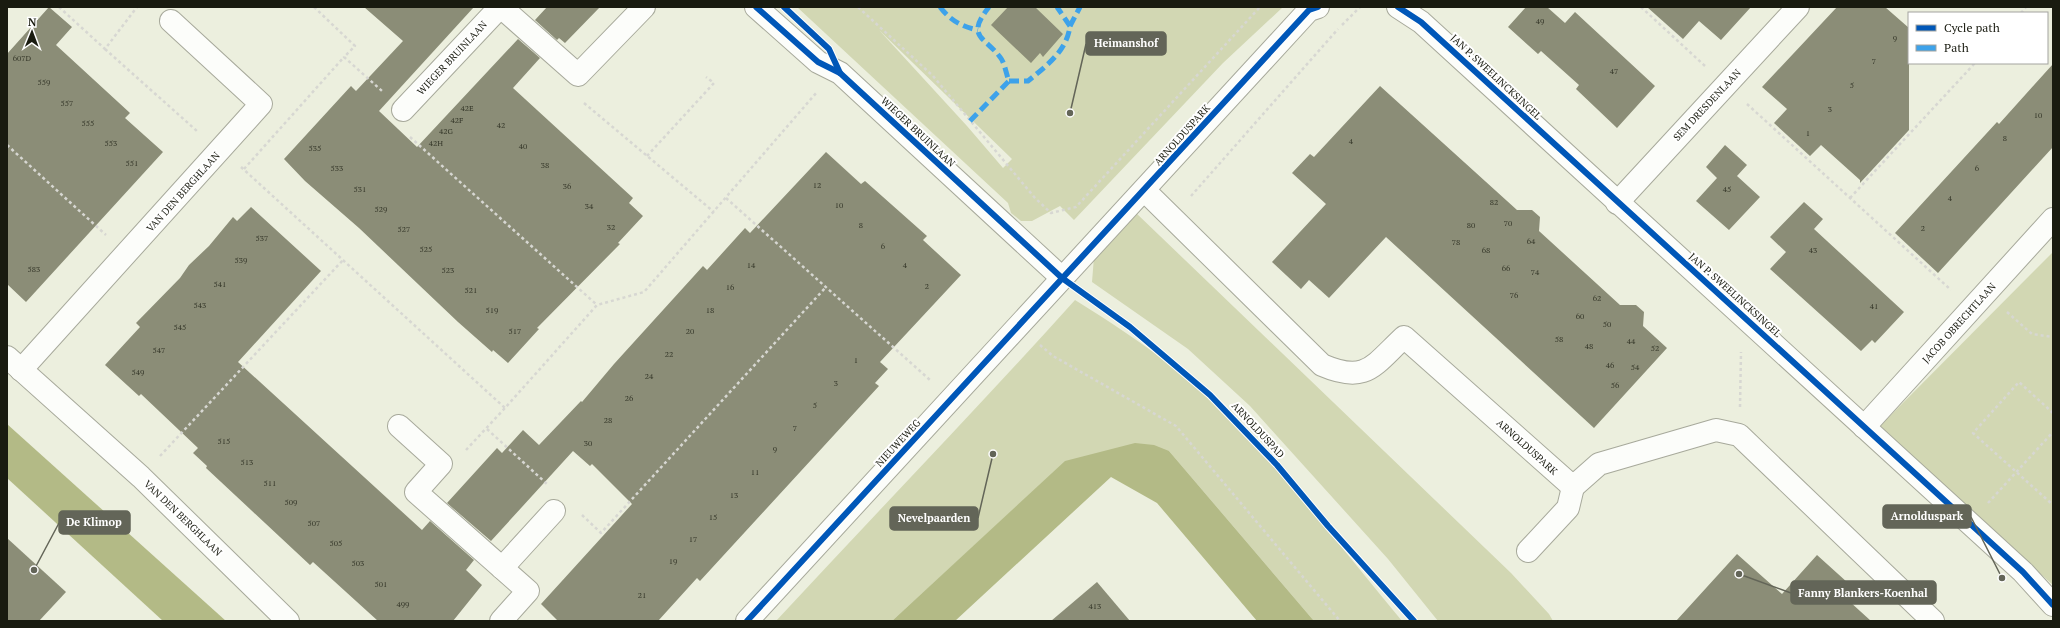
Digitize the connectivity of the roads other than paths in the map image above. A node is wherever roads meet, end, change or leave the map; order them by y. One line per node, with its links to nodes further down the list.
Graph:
1 (501, 7): 2 (street, WIEGER BRUINLAAN); 8 (street, WIEGER BRUINLAAN)
2 (644, 7)
3 (756, 7): 12 (street, WIEGER BRUINLAAN)
4 (1318, 7): 9 (street, ARNOLDUSPARK)
5 (1398, 7): 10 (street, JAN P. SWEELINCKSINGEL)
6 (1798, 7): 10 (street, SEM DRESDENLAAN)
7 (171, 21): 13 (street, VAN DEN BERGHLAAN)
8 (403, 110)
9 (1145, 191): 12 (street, ARNOLDUSPARK); 16 (street, ARNOLDUSPARK)
10 (1617, 202): 15 (street, JAN P. SWEELINCKSINGEL)
11 (2053, 220): 15 (street, JACOB OBRECHTLAAN)
12 (1062, 278): 25 (street, NIEUWEWEG)
13 (14, 363): 23 (street, VAN DEN BERGHLAAN)
14 (398, 426): 19 (street)
15 (1864, 427): 20 (street, JAN P. SWEELINCKSINGEL)
16 (1573, 487): 18 (street); 26 (street)
17 (554, 511): 19 (street)
18 (1528, 551)
19 (502, 568): 24 (street)
20 (2023, 572): 21 (street, JAN P. SWEELINCKSINGEL); 22 (street, JAN P. SWEELINCKSINGEL)
21 (2053, 590)
22 (2053, 605)
23 (288, 621)
24 (501, 621)
25 (747, 621)
26 (1933, 621)

